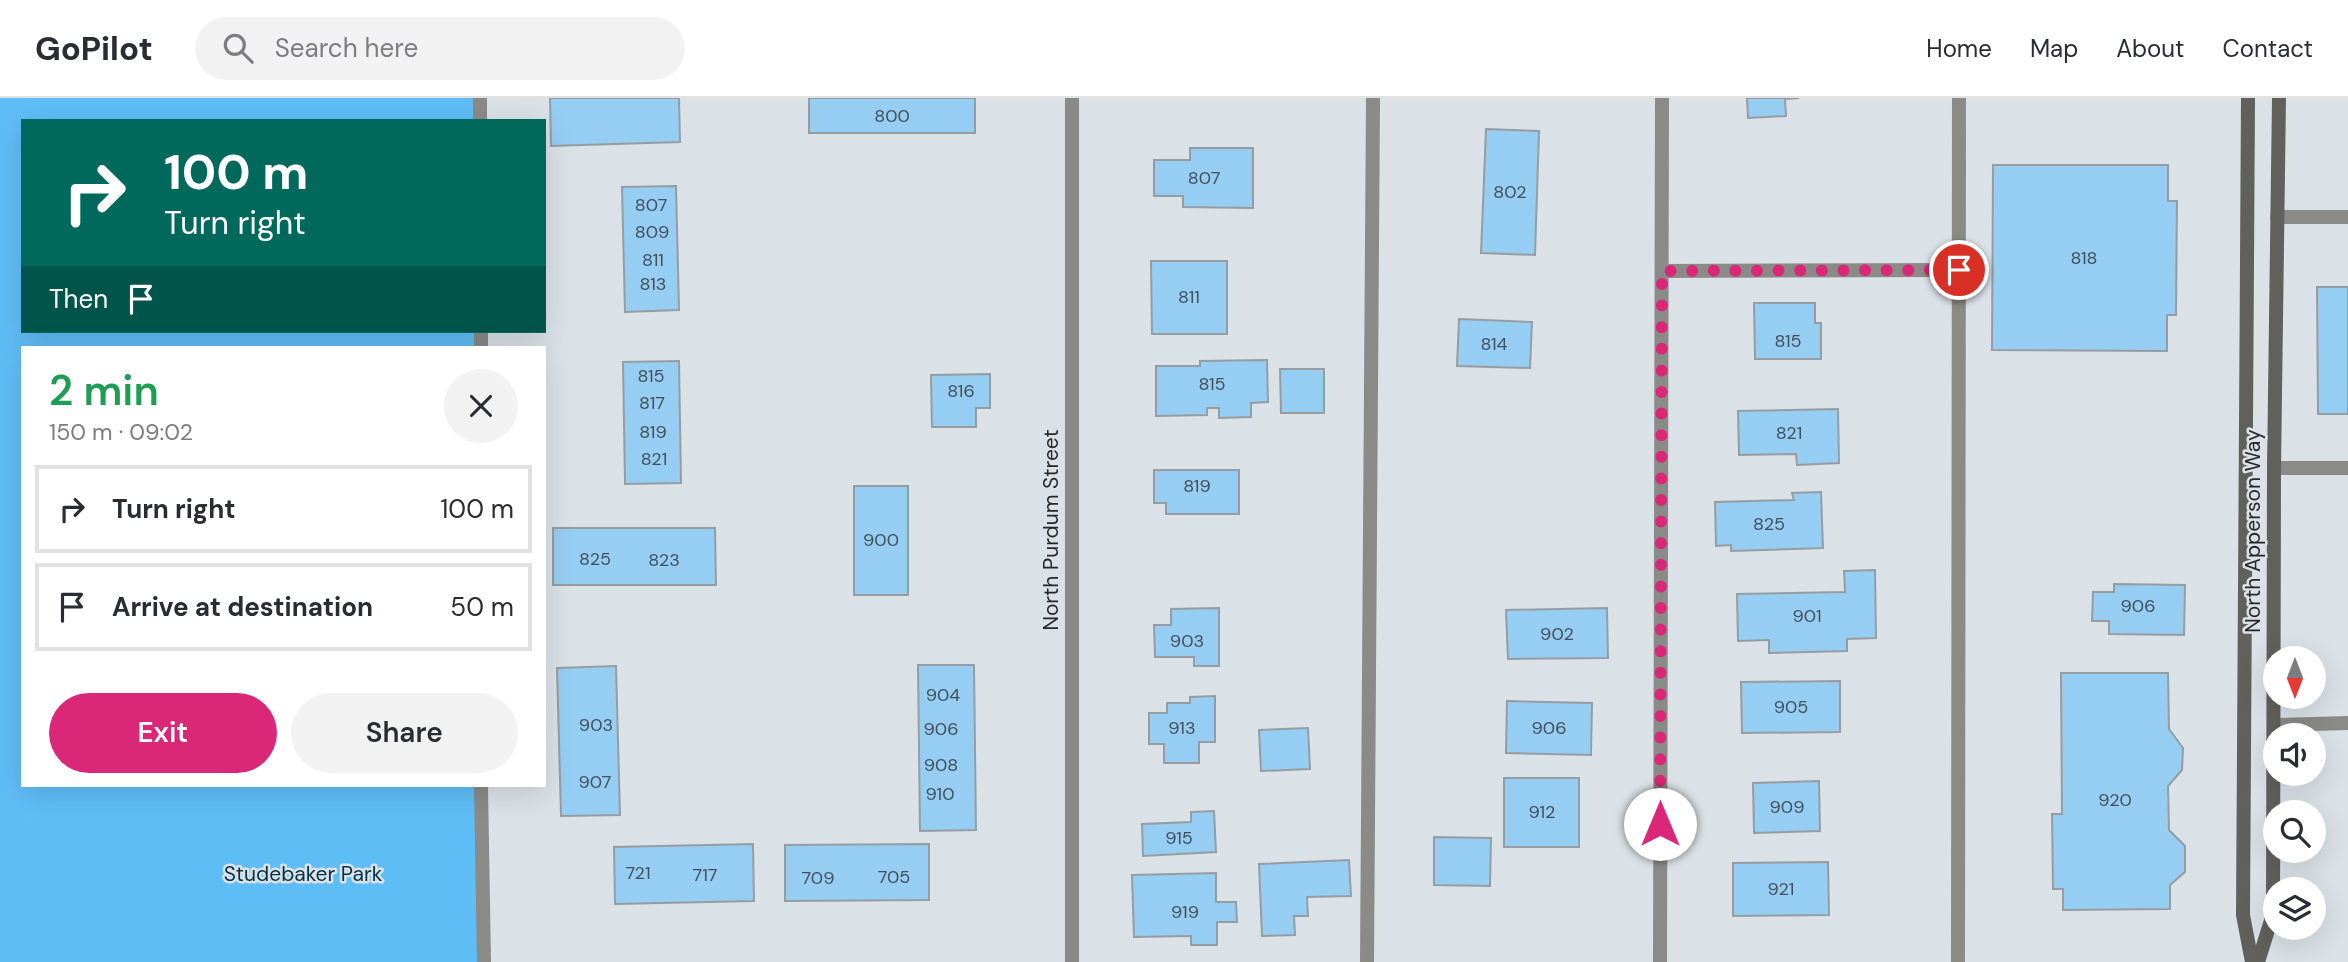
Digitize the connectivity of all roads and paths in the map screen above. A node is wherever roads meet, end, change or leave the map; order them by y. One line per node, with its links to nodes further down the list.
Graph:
1 (480, 98): 8 (street)
2 (1072, 98): 21 (street, North Purdum Street)
3 (1373, 98): 22 (street)
4 (1662, 98): 12 (street)
5 (1959, 98): 11 (street)
6 (2248, 98): 25 (main road, North Apperson Way)
7 (2279, 98): 9 (main road, North Apperson Way)
8 (480, 119)
9 (2277, 217): 10 (street); 13 (main road, North Apperson Way)
10 (2348, 218)
11 (1959, 270): 12 (street); 24 (street)
12 (1662, 271): 23 (street)
13 (2274, 468): 14 (street); 15 (main road, North Apperson Way)
14 (2348, 468)
15 (2275, 723)
16 (2348, 723): 17 (street)
17 (2326, 724)
18 (2274, 786): 26 (main road, North Apperson Way)
19 (481, 787): 20 (street)
20 (484, 962)
21 (1072, 962)
22 (1367, 962)
23 (1660, 962)
24 (1958, 962)
25 (2252, 962)
26 (2258, 962)

